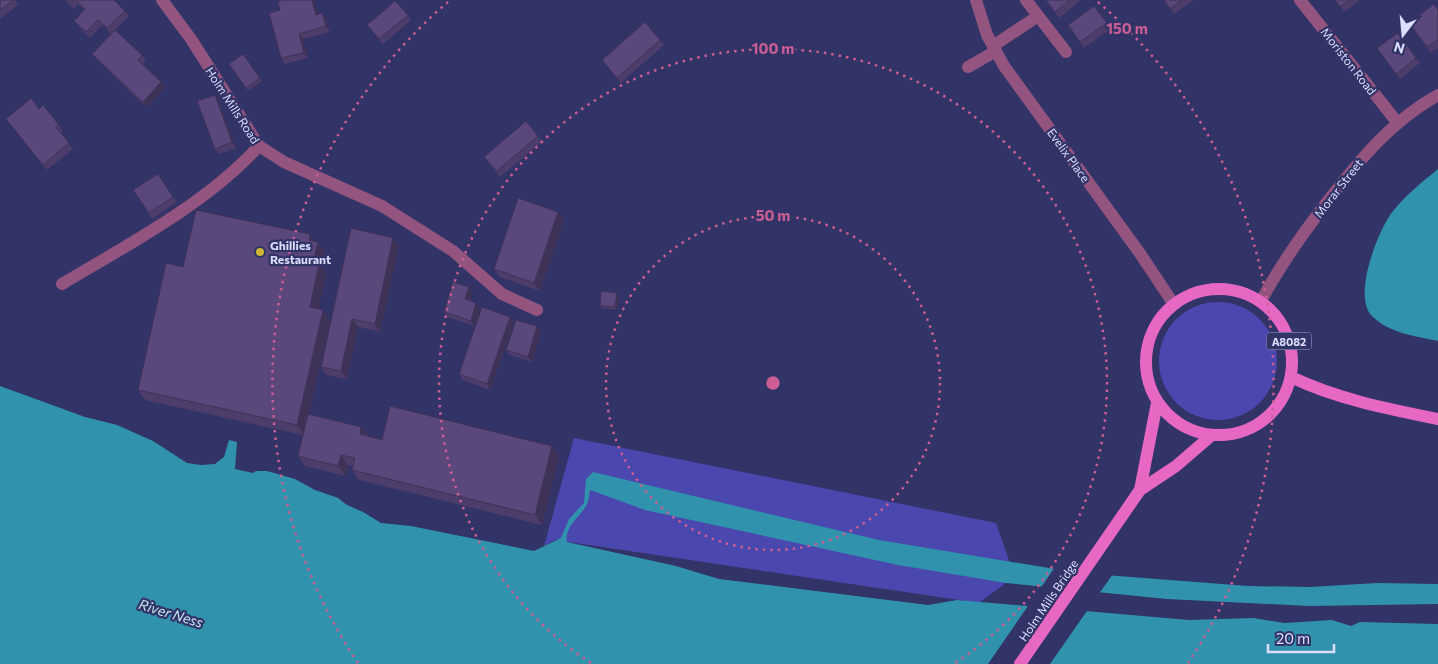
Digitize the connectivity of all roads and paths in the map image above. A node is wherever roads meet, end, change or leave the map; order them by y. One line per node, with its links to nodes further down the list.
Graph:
1 (162, 0): 11 (street, Holm Mills Road)
2 (976, 0): 6 (street, Evelix Place)
3 (1026, 0): 5 (street)
4 (1300, 0): 10 (street, Moriston Road)
5 (1038, 16): 6 (street); 7 (street)
6 (994, 49): 8 (street); 14 (street, Evelix Place)
7 (1066, 52)
8 (968, 67)
9 (1438, 95): 10 (street, Morar Street)
10 (1397, 122): 13 (street, Morar Street)
11 (259, 146): 12 (street); 15 (street, Holm Mills Road)
12 (62, 284)
13 (1261, 301): 14 (main road, A8082); 16 (main road, A8082)
14 (1173, 303): 17 (main road, A8082)
15 (537, 310)
16 (1291, 377): 18 (main road); 19 (main road, A8082)
17 (1157, 403): 19 (main road, A8082); 20 (main road)
18 (1438, 419)
19 (1212, 435): 20 (main road)
20 (1140, 490): 21 (main road, Holm Mills Bridge)
21 (1020, 664)

